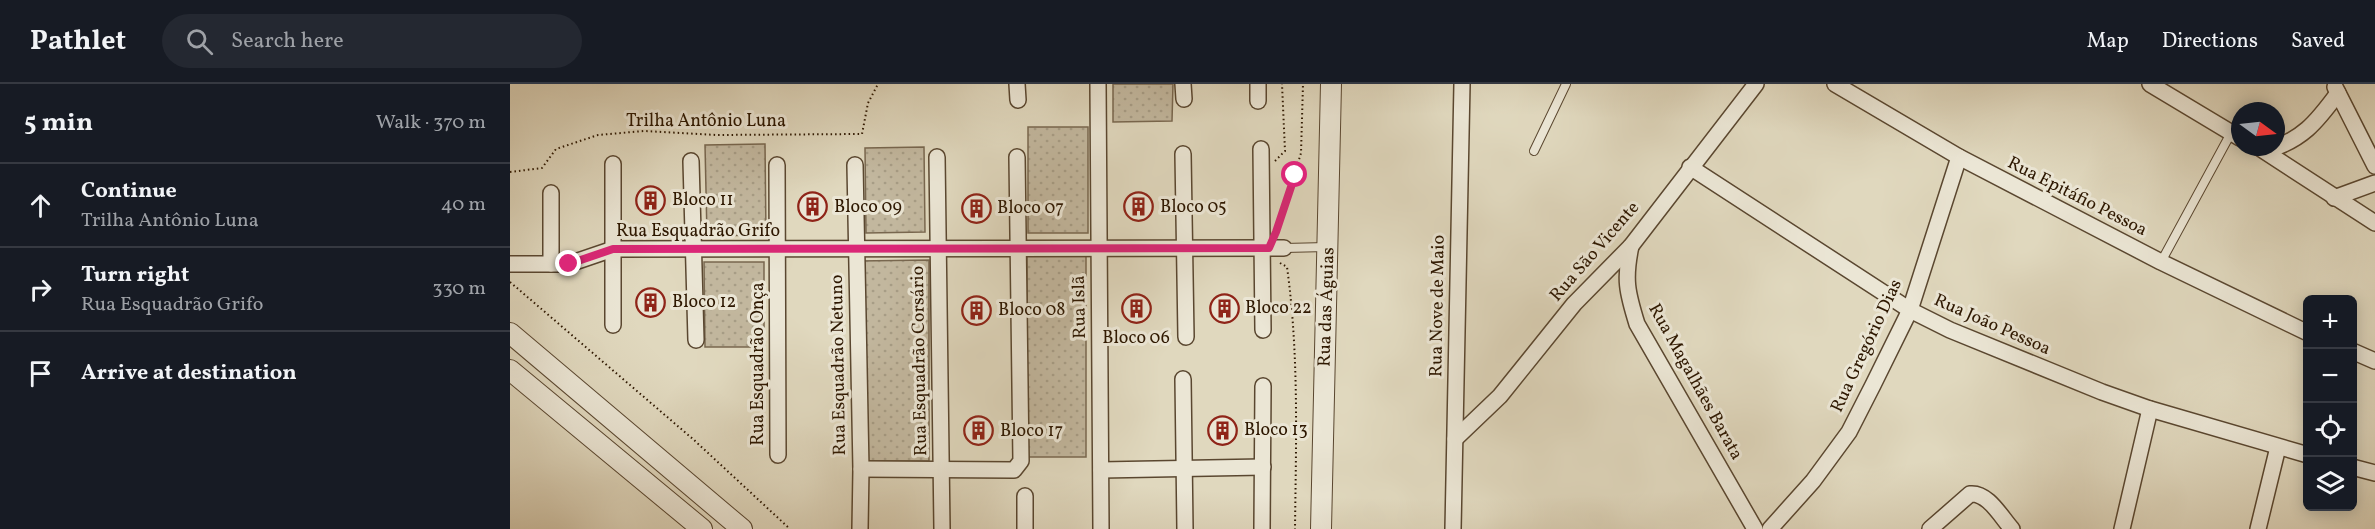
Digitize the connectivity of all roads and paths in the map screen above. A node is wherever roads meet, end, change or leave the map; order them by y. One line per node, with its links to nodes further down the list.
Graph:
1 (878, 84): 33 (path, Trilha Antônio Luna)
2 (1017, 84): 14 (street)
3 (1098, 84): 40 (street, Rua Islã)
4 (1258, 84): 15 (street)
5 (1282, 84): 31 (path)
6 (1303, 84): 42 (path)
7 (1332, 84): 39 (street, Rua das Águias)
8 (1462, 84): 66 (street, Rua Nove de Maio)
9 (1566, 84): 20 (lane)
10 (1756, 84): 32 (street, Rua São Vicente)
11 (1835, 84): 25 (street, Rua Epitáfio Pessoa)
12 (2150, 84): 16 (street)
13 (2336, 89): 18 (street); 30 (street)
14 (1018, 100)
15 (1258, 101)
16 (2231, 133)
17 (2231, 142): 49 (lane)
18 (2285, 145)
19 (1261, 149): 42 (street)
20 (1534, 151)
21 (1183, 154): 41 (street)
22 (2272, 156): 36 (street)
23 (937, 157): 45 (street, Rua Esquadrão Corsário)
24 (1017, 157): 46 (street)
25 (1959, 158): 49 (street, Rua Epitáfio Pessoa); 53 (street, Rua Gregório Dias)
26 (692, 161): 47 (street)
27 (613, 164): 43 (street)
28 (777, 165): 48 (street, Rua Esquadrão Onça)
29 (855, 165): 44 (street, Rua Esquadrão Netuno)
30 (2375, 166)
31 (1269, 167)
32 (1690, 167): 38 (street, Rua São Vicente); 53 (street, Rua João Pessoa)
33 (510, 172)
34 (2375, 183): 36 (street)
35 (551, 193): 51 (street)
36 (2334, 198): 37 (street)
37 (2375, 223)
38 (1630, 246): 66 (street, Rua São Vicente); 90 (street, Rua Magalhães Barata)
39 (1329, 247): 42 (lane); 88 (street, Rua das Águias)
40 (1099, 248): 41 (street, Rua Esquadrão Grifo); 46 (street, Rua Esquadrão Grifo); 75 (street, Rua Islã)
41 (1185, 248): 42 (street, Rua Esquadrão Grifo); 58 (street)
42 (1271, 248): 55 (street); 87 (path)
43 (613, 249): 47 (street, Rua Esquadrão Grifo); 51 (street, Rua Esquadrão Grifo); 54 (street)
44 (856, 249): 45 (street, Rua Esquadrão Grifo); 48 (street, Rua Esquadrão Grifo); 73 (street, Rua Esquadrão Netuno)
45 (938, 249): 46 (street, Rua Esquadrão Grifo); 71 (street, Rua Esquadrão Corsário)
46 (1018, 249): 71 (street)
47 (694, 250): 48 (street, Rua Esquadrão Grifo); 59 (street)
48 (777, 250): 69 (street, Rua Esquadrão Onça)
49 (2161, 262): 56 (street, Rua Epitáfio Pessoa)
50 (510, 264): 51 (street, Rua Esquadrão Grifo)
51 (551, 264)
52 (510, 282): 80 (path)
53 (1910, 310): 65 (street, Rua João Pessoa); 91 (street, Rua Gregório Dias)
54 (614, 325)
55 (1263, 330)
56 (2303, 331)
57 (510, 333): 79 (street)
58 (1186, 337)
59 (696, 340)
60 (2357, 353): 61 (street)
61 (2375, 361)
62 (510, 370): 78 (street)
63 (1183, 379): 74 (street)
64 (1263, 386): 70 (street)
65 (2150, 409): 67 (street, Rua João Pessoa); 94 (street)
66 (1455, 439): 89 (street, Rua Nove de Maio)
67 (2278, 447): 68 (street, Rua João Pessoa); 95 (street)
68 (2303, 454)
69 (778, 455)
70 (1263, 467): 74 (street); 86 (street)
71 (941, 468): 73 (street); 82 (street, Rua Esquadrão Corsário)
72 (2357, 468): 76 (street)
73 (861, 469): 81 (street, Rua Esquadrão Netuno)
74 (1184, 469): 75 (street); 85 (street)
75 (1101, 470): 84 (street, Rua Islã)
76 (2375, 473)
77 (1025, 496): 83 (street)
78 (702, 529)
79 (742, 529)
80 (790, 529)
81 (860, 529)
82 (942, 529)
83 (1025, 529)
84 (1101, 529)
85 (1185, 529)
86 (1262, 529)
87 (1295, 529)
88 (1321, 529)
89 (1453, 529)
90 (1755, 529)
91 (1770, 529)
92 (1930, 529): 93 (street)
93 (2012, 529)
94 (2122, 529)
95 (2258, 529)

